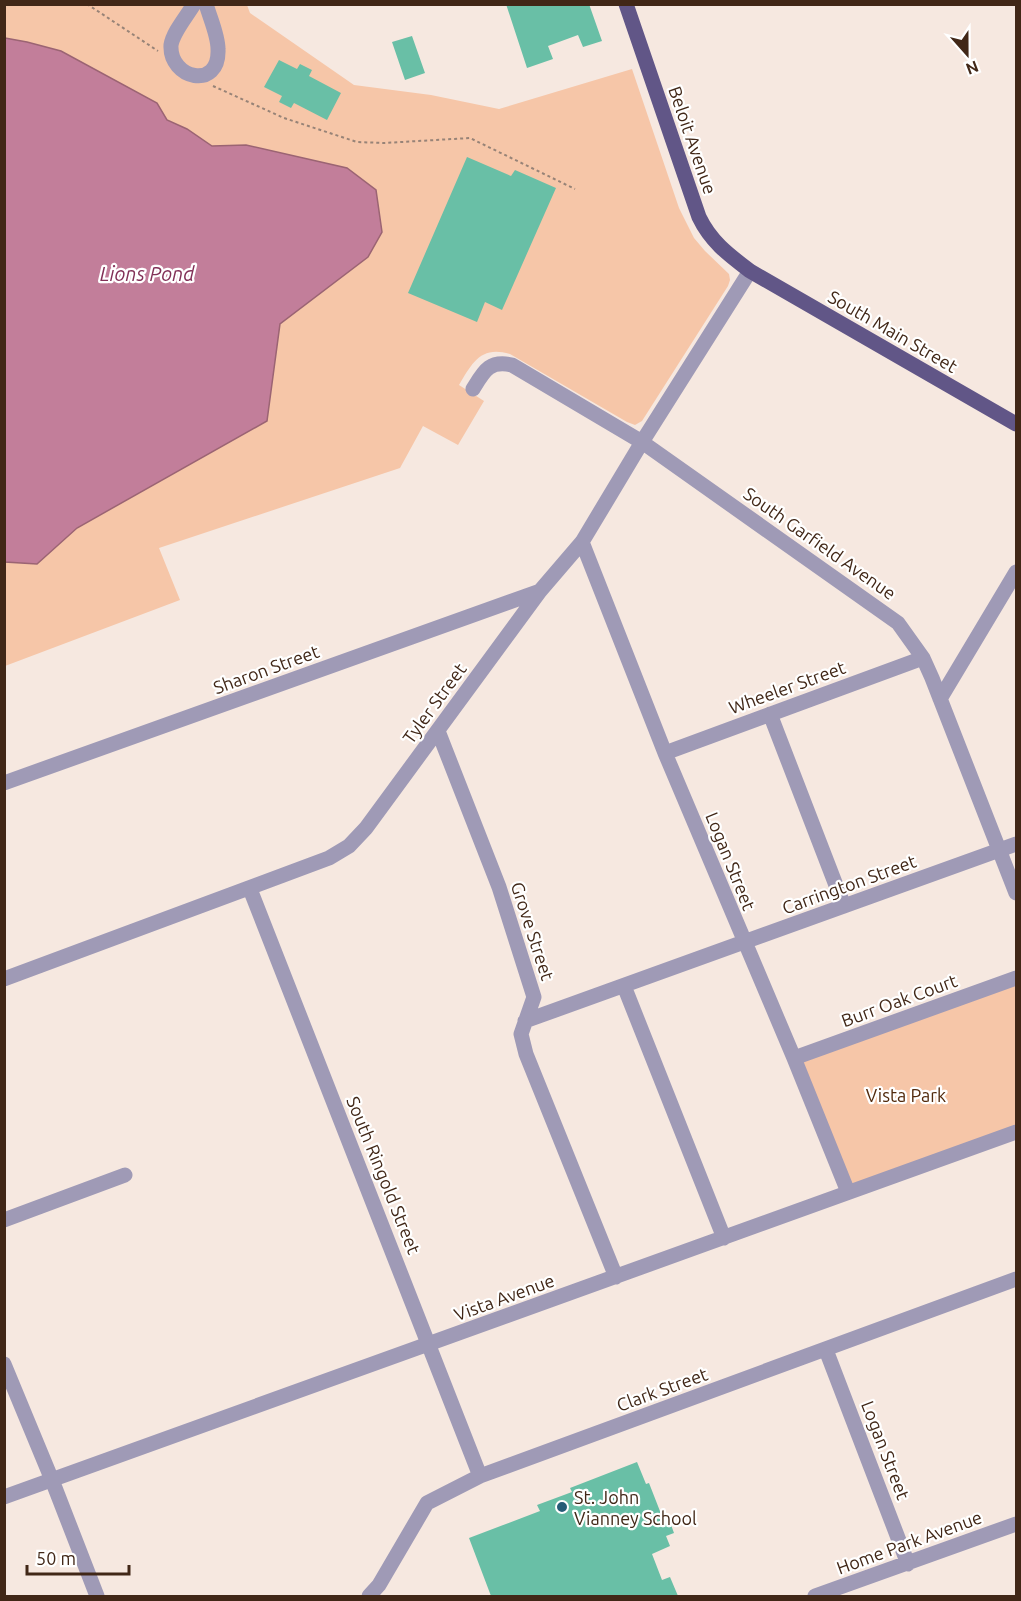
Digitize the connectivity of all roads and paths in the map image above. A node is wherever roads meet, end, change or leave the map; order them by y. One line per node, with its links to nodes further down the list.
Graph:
1 (87, 4): 5 (path)
2 (194, 4): 5 (street)
3 (206, 4): 6 (street)
4 (626, 4): 8 (main road, Beloit Avenue)
5 (177, 65): 6 (street)
6 (198, 77): 7 (path)
7 (575, 189)
8 (750, 271): 10 (main road, South Main Street); 11 (street, Tyler Street)
9 (473, 389): 11 (street, South Garfield Avenue)
10 (1017, 424)
11 (642, 442): 12 (street, Tyler Street); 15 (street, South Garfield Avenue)
12 (582, 542): 14 (street, Tyler Street); 19 (street, Logan Street)
13 (1017, 572): 16 (street)
14 (540, 591): 18 (street, Tyler Street); 20 (street, Sharon Street)
15 (923, 658): 16 (street, South Garfield Avenue); 17 (street, Wheeler Street)
16 (940, 699): 22 (street, South Garfield Avenue)
17 (770, 714): 19 (street, Wheeler Street); 25 (street)
18 (438, 731): 23 (street, Tyler Street); 30 (street, Grove Street)
19 (665, 753): 26 (street, Logan Street)
20 (4, 783)
21 (1017, 844): 22 (street, Carrington Street)
22 (1000, 850): 24 (street, South Garfield Avenue); 25 (street, Carrington Street)
23 (250, 889): 28 (street, Tyler Street); 39 (street, South Ringold Street)
24 (1017, 892)
25 (844, 906): 26 (street, Carrington Street)
26 (744, 943): 29 (street, Carrington Street); 31 (street, Logan Street)
27 (1017, 978): 31 (street, Burr Oak Court)
28 (4, 979)
29 (624, 986): 30 (street, Carrington Street); 36 (street)
30 (525, 1021): 37 (street, Grove Street)
31 (794, 1058): 34 (street, Logan Street)
32 (1017, 1131): 34 (street, Vista Avenue)
33 (125, 1175): 35 (street)
34 (848, 1192): 36 (street, Vista Avenue)
35 (4, 1220)
36 (724, 1238): 37 (street, Vista Avenue)
37 (616, 1277): 39 (street, Vista Avenue)
38 (1017, 1279): 40 (street, Clark Street)
39 (429, 1344): 42 (street, South Ringold Street); 43 (street, Vista Avenue)
40 (826, 1350): 42 (street, Clark Street); 46 (street, Logan Street)
41 (4, 1364): 43 (street)
42 (480, 1476): 48 (street, Clark Street)
43 (52, 1480): 44 (street, Vista Avenue); 47 (street)
44 (4, 1497)
45 (1017, 1524): 46 (street, Home Park Avenue)
46 (908, 1564): 49 (street, Home Park Avenue)
47 (97, 1596)
48 (369, 1596)
49 (815, 1596)

